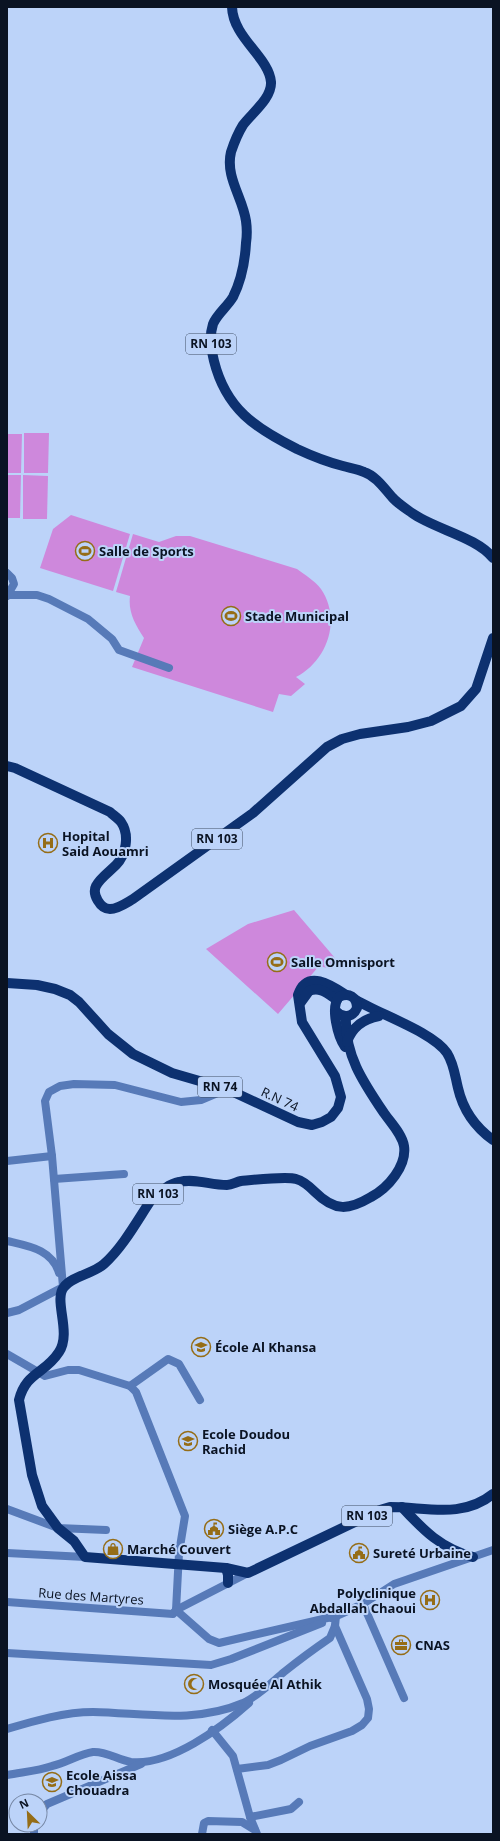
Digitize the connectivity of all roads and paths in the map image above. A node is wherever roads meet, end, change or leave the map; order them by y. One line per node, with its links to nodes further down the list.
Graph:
1 (232, 7): 2 (main road, RN 103)
2 (493, 558)
3 (9, 576): 4 (street)
4 (8, 595): 6 (street)
5 (493, 638): 7 (main road, RN 103)
6 (169, 668)
7 (7, 766)
8 (7, 983): 18 (main road, R.N 74 / RN 74)
9 (346, 995): 10 (main road); 11 (main road, R.N 74 / RN 74); 12 (main road, R.N 74 / RN 74)
10 (337, 1000): 12 (main road); 13 (main road)
11 (356, 1000): 14 (main road); 16 (main road, R.N 74 / RN 74)
12 (299, 1007): 18 (main road, R.N 74 / RN 74)
13 (336, 1011): 14 (main road, R.N 74 / RN 74); 17 (main road, RN 103)
14 (349, 1015): 15 (main road, R.N 74 / RN 74); 17 (main road, RN 103)
15 (379, 1016): 16 (main road, R.N 74 / RN 74); 17 (main road)
16 (390, 1018): 19 (main road, R.N 74 / RN 74)
17 (348, 1047): 25 (main road, RN 103)
18 (227, 1089): 20 (street)
19 (493, 1140)
20 (52, 1156): 21 (street); 23 (street)
21 (7, 1161)
22 (124, 1174): 23 (street)
23 (54, 1179): 25 (street)
24 (7, 1241): 25 (street)
25 (63, 1287): 26 (street); 28 (main road)
26 (7, 1313)
27 (7, 1354): 28 (street)
28 (38, 1373): 29 (street); 34 (main road)
29 (130, 1386): 30 (street); 40 (street)
30 (200, 1400)
31 (493, 1494): 32 (main road, RN 103)
32 (402, 1507): 39 (main road); 42 (main road, RN 103)
33 (7, 1509): 34 (street)
34 (58, 1528): 35 (street); 38 (main road)
35 (106, 1530)
36 (493, 1550): 39 (street)
37 (7, 1553): 38 (street)
38 (85, 1557): 40 (main road)
39 (473, 1557): 45 (street)
40 (179, 1564): 41 (main road); 46 (street)
41 (226, 1568): 42 (main road); 43 (main road)
42 (248, 1573): 43 (street)
43 (228, 1583): 46 (street)
44 (7, 1602): 46 (street, Rue des Martyres)
45 (363, 1604): 47 (street); 51 (street)
46 (175, 1612): 47 (street)
47 (336, 1616): 48 (street); 49 (street)
48 (335, 1626): 50 (street); 55 (street)
49 (7, 1653)
50 (262, 1690): 52 (street); 53 (street)
51 (404, 1698)
52 (7, 1729)
53 (212, 1730): 54 (street); 55 (street)
54 (148, 1761): 56 (street); 59 (street)
55 (237, 1769): 60 (street)
56 (10, 1774): 57 (street)
57 (7, 1780)
58 (300, 1802): 60 (street)
59 (48, 1804)
60 (250, 1817): 61 (street)
61 (256, 1832): 62 (street)
62 (202, 1834)

